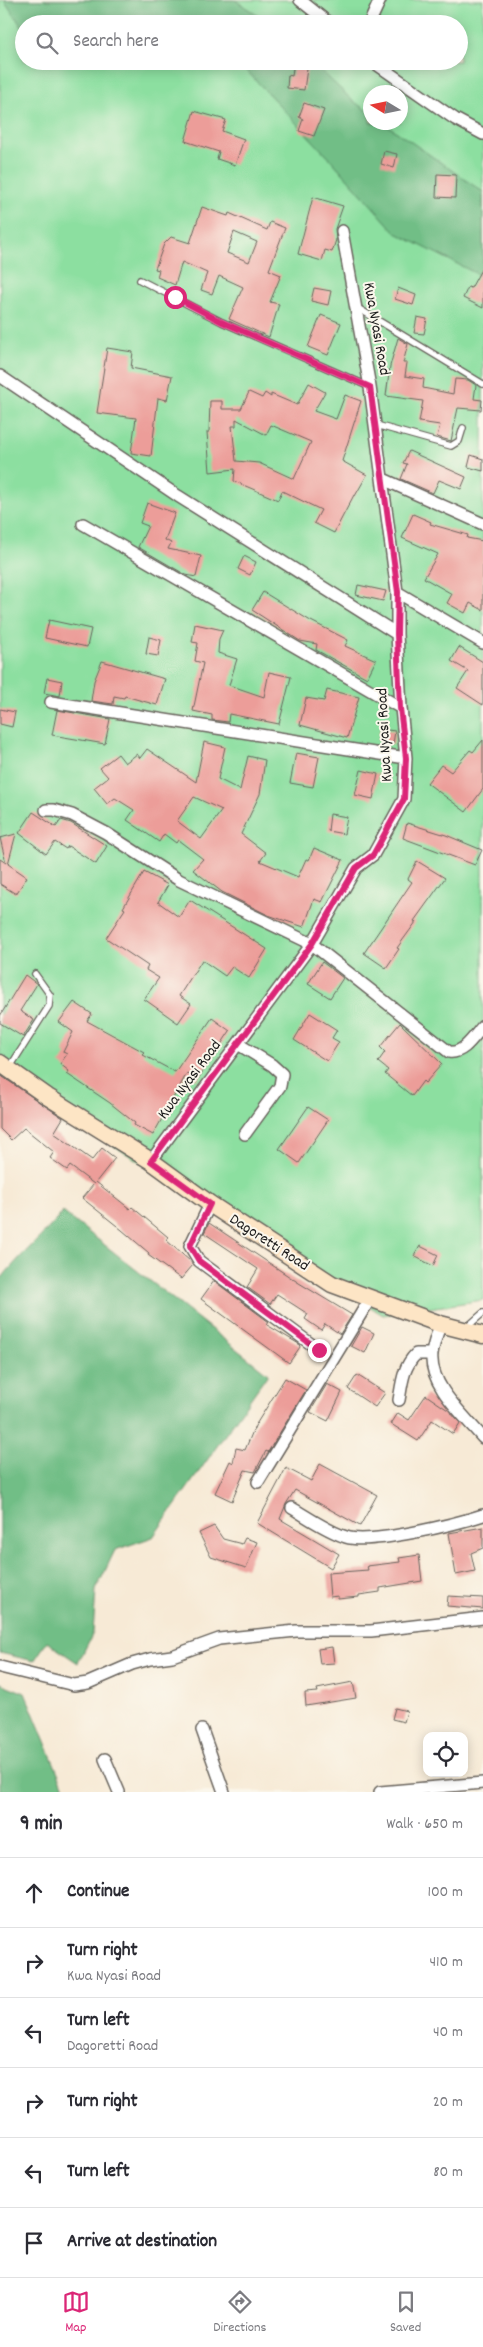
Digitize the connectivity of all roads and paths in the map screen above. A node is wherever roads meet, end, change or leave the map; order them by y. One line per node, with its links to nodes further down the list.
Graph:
1 (300, 0): 3 (street)
2 (380, 0): 4 (street)
3 (319, 15)
4 (373, 15)
5 (385, 70): 6 (street)
6 (483, 134)
7 (342, 231): 9 (street, Kwa Nyasi Road)
8 (140, 280): 12 (lane)
9 (356, 307): 11 (lane); 12 (street, Kwa Nyasi Road)
10 (0, 376): 19 (street)
11 (483, 384)
12 (370, 387): 13 (street, Kwa Nyasi Road)
13 (376, 426): 14 (lane); 15 (street, Kwa Nyasi Road)
14 (463, 428)
15 (383, 479): 17 (street); 18 (street, Kwa Nyasi Road)
16 (83, 524): 22 (street)
17 (483, 524)
18 (398, 592): 19 (street, Kwa Nyasi Road); 20 (street)
19 (397, 634): 22 (street, Kwa Nyasi Road)
20 (483, 643)
21 (51, 702): 23 (street)
22 (400, 708): 23 (street, Kwa Nyasi Road)
23 (406, 758): 25 (street, Kwa Nyasi Road)
24 (46, 810): 25 (street)
25 (312, 944): 27 (street); 28 (street, Kwa Nyasi Road)
26 (36, 974): 29 (lane)
27 (483, 1026)
28 (238, 1044): 30 (street); 31 (street, Kwa Nyasi Road)
29 (4, 1066): 31 (main road, Dagoretti Road)
30 (245, 1134)
31 (151, 1161): 32 (main road, Dagoretti Road)
32 (210, 1204): 33 (main road, Dagoretti Road); 38 (street)
33 (370, 1299): 35 (main road, Dagoretti Road); 42 (street)
34 (483, 1313): 36 (lane)
35 (440, 1324): 36 (main road, Dagoretti Road); 39 (street)
36 (462, 1331): 37 (main road, Dagoretti Road)
37 (483, 1335)
38 (319, 1350)
39 (432, 1354): 40 (street); 41 (street)
40 (399, 1400)
41 (483, 1438)
42 (258, 1482)
43 (292, 1508): 44 (street)
44 (483, 1515)
45 (483, 1618): 46 (street)
46 (0, 1668)
47 (202, 1730): 51 (street)
48 (105, 1759): 50 (street)
49 (483, 1783): 52 (street)
50 (119, 1792)
51 (224, 1792)
52 (380, 1792)

